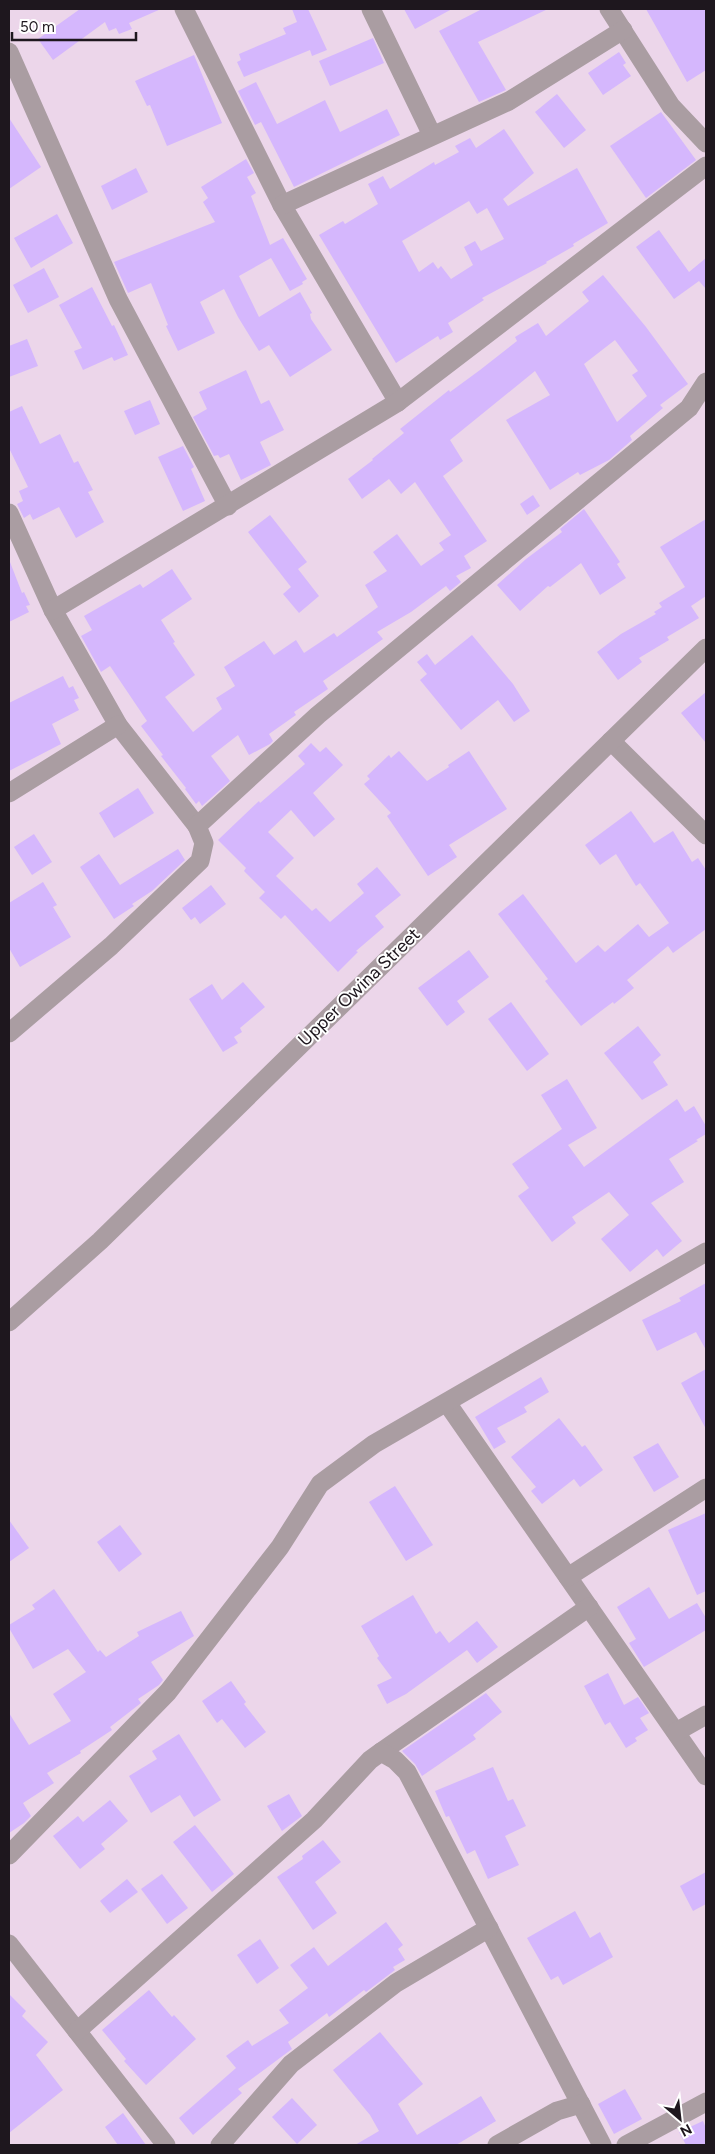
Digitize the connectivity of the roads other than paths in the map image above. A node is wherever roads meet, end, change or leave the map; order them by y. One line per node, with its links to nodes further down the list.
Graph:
1 (184, 9): 9 (street)
2 (371, 9): 6 (street)
3 (609, 9): 4 (street)
4 (623, 30): 6 (street); 7 (street)
5 (9, 52): 12 (street)
6 (432, 135): 9 (street)
7 (706, 144)
8 (706, 166): 11 (street)
9 (282, 205): 11 (street)
10 (706, 382): 19 (street)
11 (398, 402): 12 (street)
12 (228, 506): 14 (street)
13 (9, 513): 14 (street)
14 (53, 610): 16 (street)
15 (706, 648): 17 (street, Upper Owina Street)
16 (118, 726): 18 (street); 19 (street)
17 (611, 741): 20 (street); 23 (street, Upper Owina Street)
18 (9, 793)
19 (197, 826): 21 (street)
20 (706, 836)
21 (9, 1033)
22 (706, 1252): 24 (street)
23 (9, 1322)
24 (447, 1403): 26 (street); 32 (street)
25 (706, 1488): 26 (street)
26 (568, 1577): 27 (street)
27 (589, 1607): 29 (street); 30 (street)
28 (706, 1715): 29 (street)
29 (676, 1732): 31 (street)
30 (382, 1752): 33 (street); 35 (street)
31 (706, 1776)
32 (9, 1855)
33 (488, 1928): 37 (street); 39 (street)
34 (9, 1944): 35 (street)
35 (77, 2031): 38 (street)
36 (706, 2102): 42 (street)
37 (581, 2104): 40 (street); 41 (street)
38 (166, 2145)
39 (220, 2145)
40 (497, 2145)
41 (602, 2145)
42 (626, 2145)

